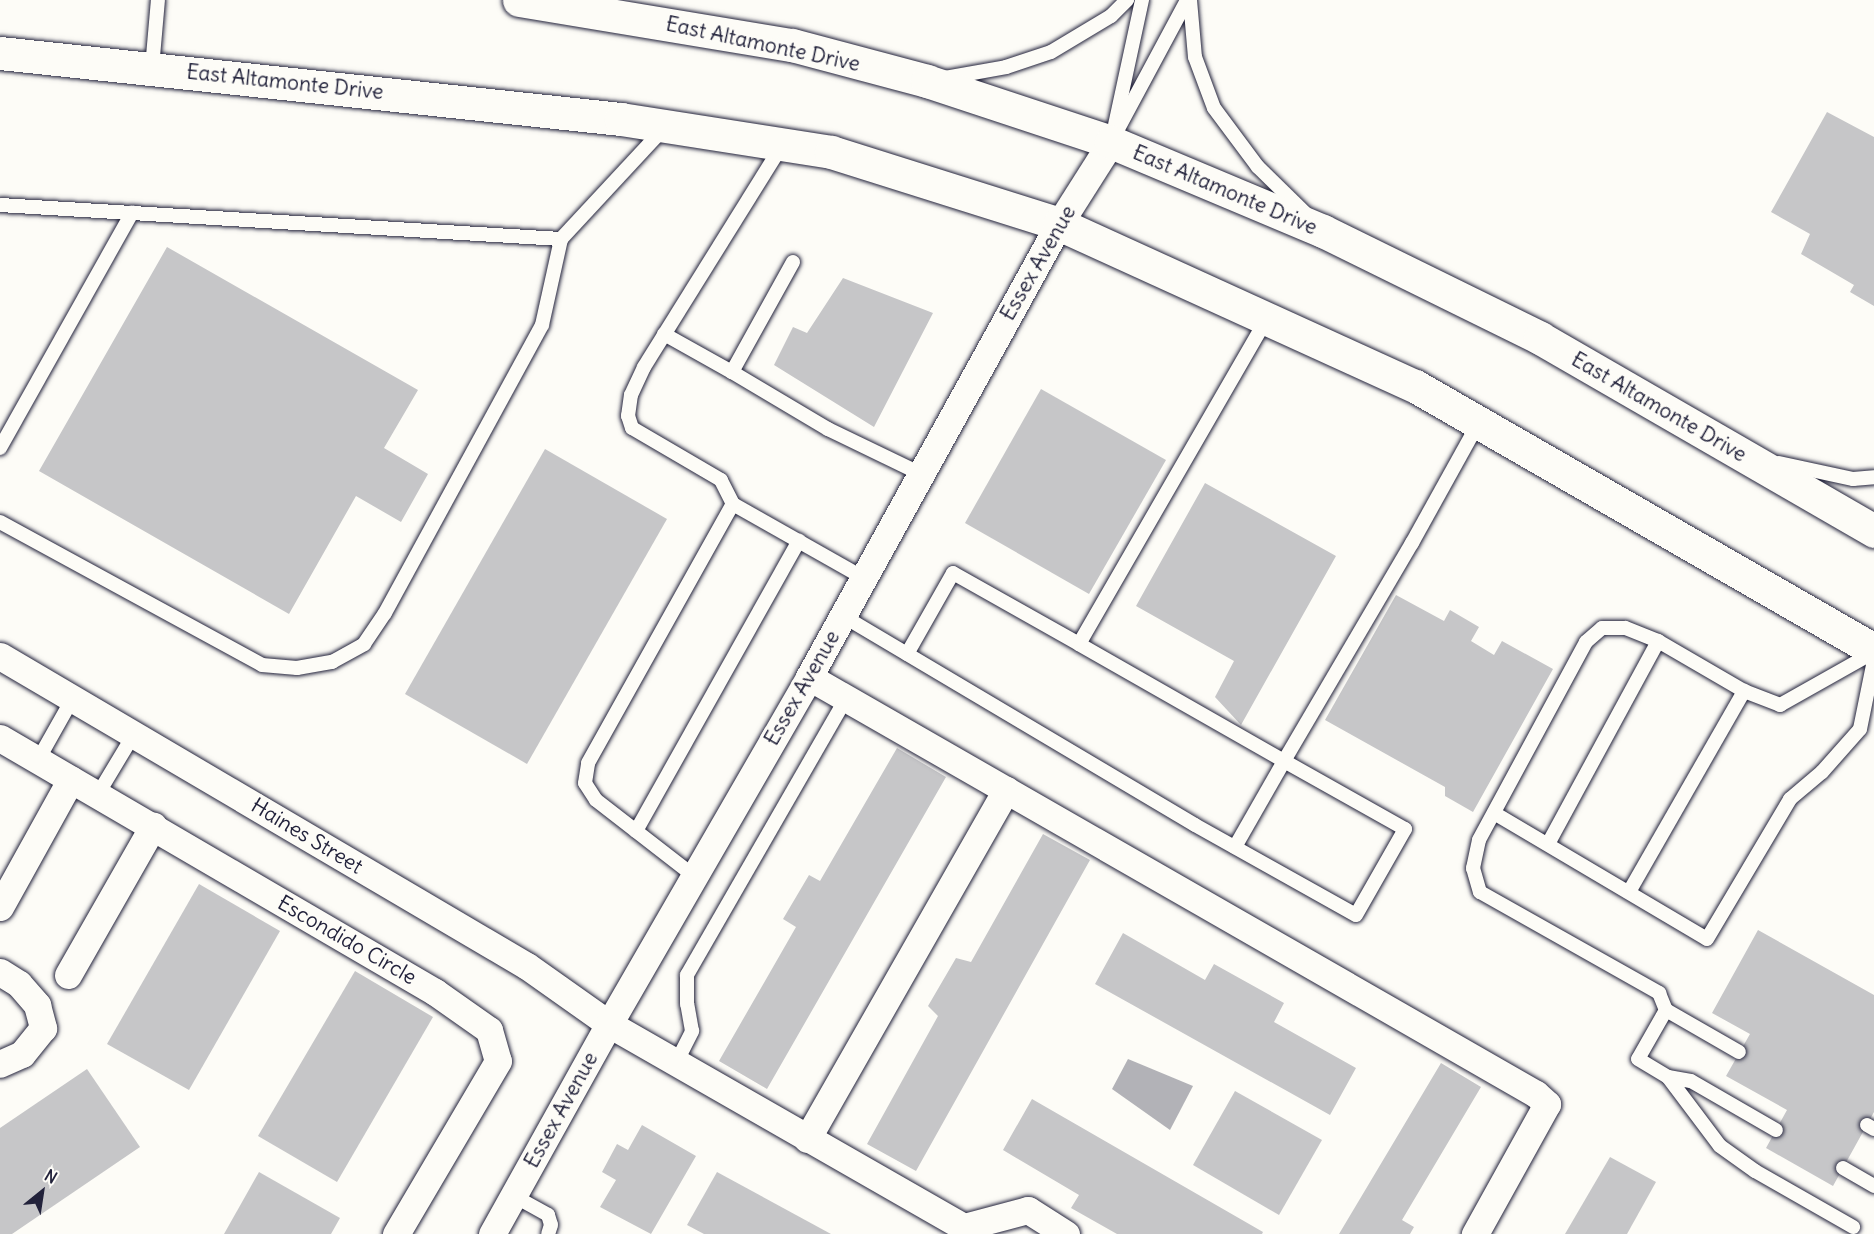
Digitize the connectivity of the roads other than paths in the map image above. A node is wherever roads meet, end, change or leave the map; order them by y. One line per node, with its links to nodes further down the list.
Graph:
1 (158, 0): 7 (lane)
2 (519, 0): 8 (main road, East Altamonte Drive)
3 (1127, 0): 8 (lane)
4 (1142, 0): 10 (lane)
5 (1188, 0): 10 (lane); 15 (lane)
6 (0, 53): 7 (main road, East Altamonte Drive)
7 (152, 68): 9 (main road, East Altamonte Drive)
8 (927, 81): 10 (main road, East Altamonte Drive)
9 (666, 126): 11 (main road, East Altamonte Drive); 16 (lane)
10 (1111, 141): 14 (street, Essex Avenue); 15 (main road, East Altamonte Drive)
11 (783, 144): 14 (main road, East Altamonte Drive); 19 (lane)
12 (0, 205): 13 (lane)
13 (132, 213): 16 (lane); 22 (lane)
14 (1059, 224): 18 (main road, East Altamonte Drive); 24 (street, Essex Avenue)
15 (1323, 231): 23 (main road, East Altamonte Drive)
16 (561, 238): 27 (lane)
17 (793, 262): 20 (lane)
18 (1267, 318): 21 (main road, East Altamonte Drive); 33 (lane)
19 (664, 334): 20 (lane); 26 (lane)
20 (732, 372): 24 (lane)
21 (1479, 422): 34 (main road, East Altamonte Drive); 45 (lane)
22 (0, 447)
23 (1742, 454): 25 (lane); 28 (main road, East Altamonte Drive)
24 (921, 474): 30 (street, Essex Avenue)
25 (1874, 477)
26 (733, 504): 29 (lane); 51 (lane)
27 (0, 522)
28 (1874, 531)
29 (799, 541): 30 (lane); 51 (lane)
30 (864, 578): 31 (street, Essex Avenue)
31 (843, 616): 35 (lane); 38 (street, Essex Avenue)
32 (1658, 641): 39 (lane); 49 (lane); 52 (lane)
33 (1078, 644): 35 (lane); 45 (lane)
34 (1874, 651): 39 (lane)
35 (907, 654): 53 (lane)
36 (0, 656): 40 (street, Haines Street)
37 (1874, 660): 55 (lane)
38 (809, 677): 41 (street); 54 (street, Essex Avenue)
39 (1744, 691): 55 (lane)
40 (73, 698): 42 (street, Haines Street); 44 (lane)
41 (846, 698): 47 (street); 62 (lane)
42 (134, 734): 48 (lane); 60 (street, Haines Street)
43 (0, 738): 44 (street, Escondido Circle)
44 (38, 760): 46 (street, Escondido Circle)
45 (1284, 761): 53 (lane); 53 (lane)
46 (71, 779): 48 (street, Escondido Circle); 56 (street)
47 (1006, 790): 66 (street); 76 (street)
48 (98, 794): 50 (street, Escondido Circle)
49 (1494, 813): 52 (lane); 59 (lane)
50 (153, 826): 58 (street); 72 (street, Escondido Circle)
51 (636, 831): 54 (lane)
52 (1548, 844): 55 (lane)
53 (1235, 847)
54 (694, 876): 60 (street, Essex Avenue)
55 (1629, 892)
56 (0, 907)
57 (0, 972): 63 (street)
58 (68, 975)
59 (1666, 1010): 61 (lane); 64 (lane)
60 (609, 1024): 62 (street, Haines Street); 69 (street, Essex Avenue)
61 (1739, 1052)
62 (676, 1063): 66 (street, Haines Street)
63 (0, 1064)
64 (1668, 1077): 65 (lane); 71 (lane)
65 (1776, 1130)
66 (807, 1139): 70 (street, Haines Street)
67 (1843, 1168): 68 (lane)
68 (1874, 1186)
69 (514, 1196): 73 (street, Essex Avenue); 74 (lane)
70 (1000, 1225): 75 (street)
71 (1853, 1227)
72 (396, 1234)
73 (492, 1234)
74 (548, 1234)
75 (1066, 1234)
76 (1475, 1234)

